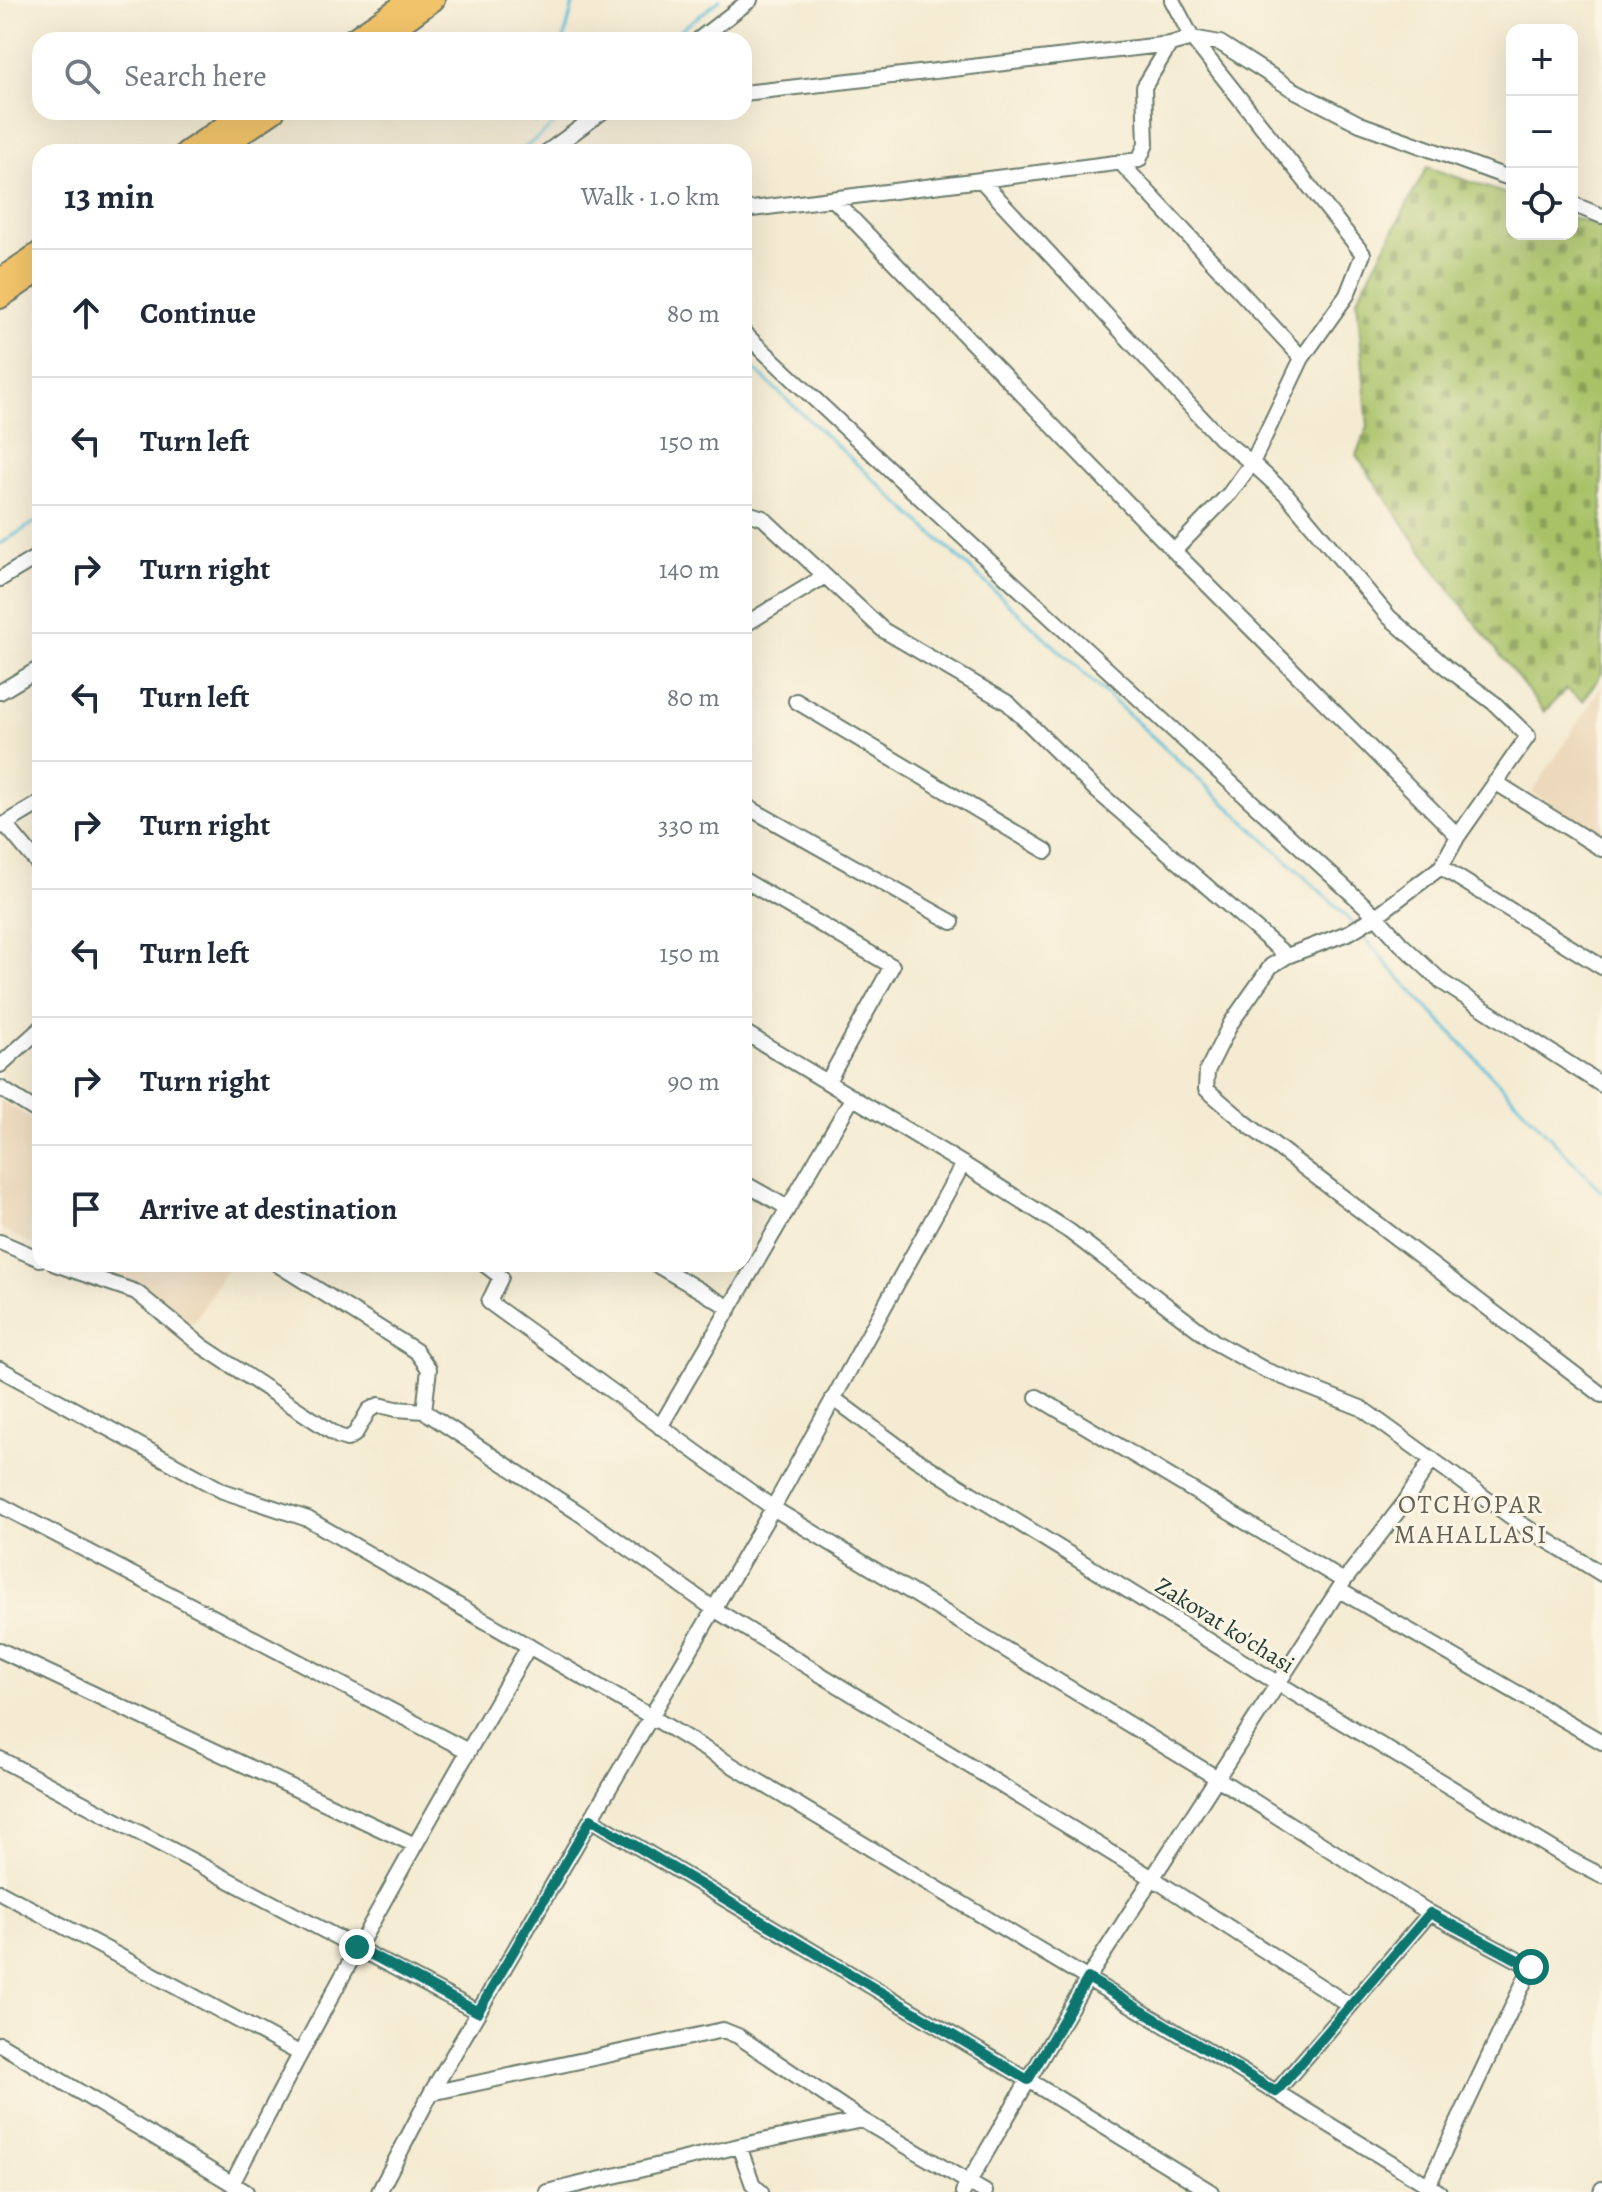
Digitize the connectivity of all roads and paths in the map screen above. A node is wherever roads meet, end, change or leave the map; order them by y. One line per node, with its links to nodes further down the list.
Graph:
1 (410, 0): 5 (highway)
2 (434, 0): 6 (highway)
3 (750, 0): 7 (street)
4 (1172, 0): 8 (street)
5 (363, 32)
6 (390, 32)
7 (709, 32)
8 (1192, 38): 9 (street); 18 (street); 29 (street)
9 (1170, 44): 10 (street); 17 (street)
10 (752, 92)
11 (233, 120): 14 (highway)
12 (262, 120): 15 (highway)
13 (592, 120): 16 (street)
14 (198, 144)
15 (227, 144)
16 (560, 144)
17 (1120, 162): 19 (street); 29 (street)
18 (1506, 177)
19 (981, 180): 20 (street); 30 (street)
20 (833, 199): 22 (street); 32 (street)
21 (1578, 206): 23 (street)
22 (752, 209)
23 (1602, 216)
24 (32, 257): 26 (highway)
25 (32, 276): 27 (highway)
26 (0, 279)
27 (0, 298)
28 (752, 340): 50 (street)
29 (1302, 358): 30 (street)
30 (1252, 463): 32 (street); 40 (street)
31 (752, 515): 34 (street)
32 (1174, 551): 44 (street)
33 (32, 560): 35 (street)
34 (825, 576): 36 (street); 52 (street)
35 (0, 579)
36 (752, 620)
37 (32, 673): 38 (street)
38 (0, 692)
39 (796, 701): 46 (street)
40 (1495, 782): 44 (street); 45 (street)
41 (32, 808): 43 (street)
42 (752, 810): 51 (street)
43 (2, 825): 47 (street)
44 (1458, 836): 48 (street)
45 (1602, 849)
46 (1046, 851)
47 (32, 857)
48 (1441, 867): 50 (street); 53 (street)
49 (752, 885): 57 (street)
50 (1372, 919): 52 (street); 58 (street)
51 (952, 922)
52 (1287, 956): 75 (street)
53 (1602, 967)
54 (32, 1036): 56 (street)
55 (752, 1037): 57 (street)
56 (0, 1065)
57 (828, 1081): 60 (street)
58 (1602, 1085)
59 (0, 1088): 61 (street)
60 (853, 1097): 62 (street); 64 (street)
61 (32, 1108)
62 (963, 1164): 77 (street); 80 (street)
63 (752, 1188): 64 (street)
64 (788, 1208): 67 (street)
65 (0, 1242): 66 (street)
66 (32, 1256)
67 (752, 1270)
68 (78, 1272): 78 (street)
69 (290, 1272): 78 (street)
70 (494, 1272): 79 (street)
71 (669, 1272): 73 (street)
72 (751, 1272): 73 (street)
73 (730, 1308): 79 (street)
74 (0, 1369): 86 (street)
75 (1602, 1395)
76 (1037, 1397): 84 (street)
77 (833, 1398): 82 (street); 88 (street, Zakovat ko'chasi)
78 (424, 1411): 85 (street)
79 (660, 1427): 82 (street)
80 (1432, 1459): 83 (street); 84 (street)
81 (0, 1505): 91 (street)
82 (773, 1508): 85 (street); 93 (street)
83 (1602, 1574)
84 (1342, 1586): 88 (street); 90 (street)
85 (714, 1609): 89 (street); 97 (street)
86 (529, 1646): 89 (street); 91 (street)
87 (0, 1650): 95 (street)
88 (1279, 1684): 93 (street); 96 (street, Zakovat ko'chasi)
89 (650, 1716): 94 (street); 101 (street)
90 (1602, 1742)
91 (468, 1751): 95 (street)
92 (0, 1759): 100 (street)
93 (1217, 1778): 97 (street); 99 (street)
94 (591, 1819): 103 (street); 106 (street)
95 (415, 1845): 100 (street)
96 (1602, 1876)
97 (1154, 1879): 101 (street); 102 (street)
98 (0, 1892): 105 (street)
99 (1430, 1913): 102 (street); 114 (street)
100 (357, 1947): 103 (street); 105 (street)
101 (1088, 1978): 106 (street); 107 (street)
102 (1349, 2005): 107 (street)
103 (478, 2012): 108 (street)
104 (0, 2044): 111 (street)
105 (299, 2053): 111 (street)
106 (1028, 2080): 112 (street); 120 (street)
107 (1276, 2092): 114 (street)
108 (431, 2093): 109 (street); 116 (street)
109 (862, 2120): 110 (street); 112 (street)
110 (739, 2146): 113 (street); 118 (street)
111 (232, 2184): 115 (street)
112 (966, 2187): 119 (street)
113 (583, 2188): 117 (street)
114 (1434, 2189)
115 (246, 2192)
116 (379, 2192)
117 (547, 2192)
118 (761, 2192)
119 (985, 2192)
120 (1211, 2192)

